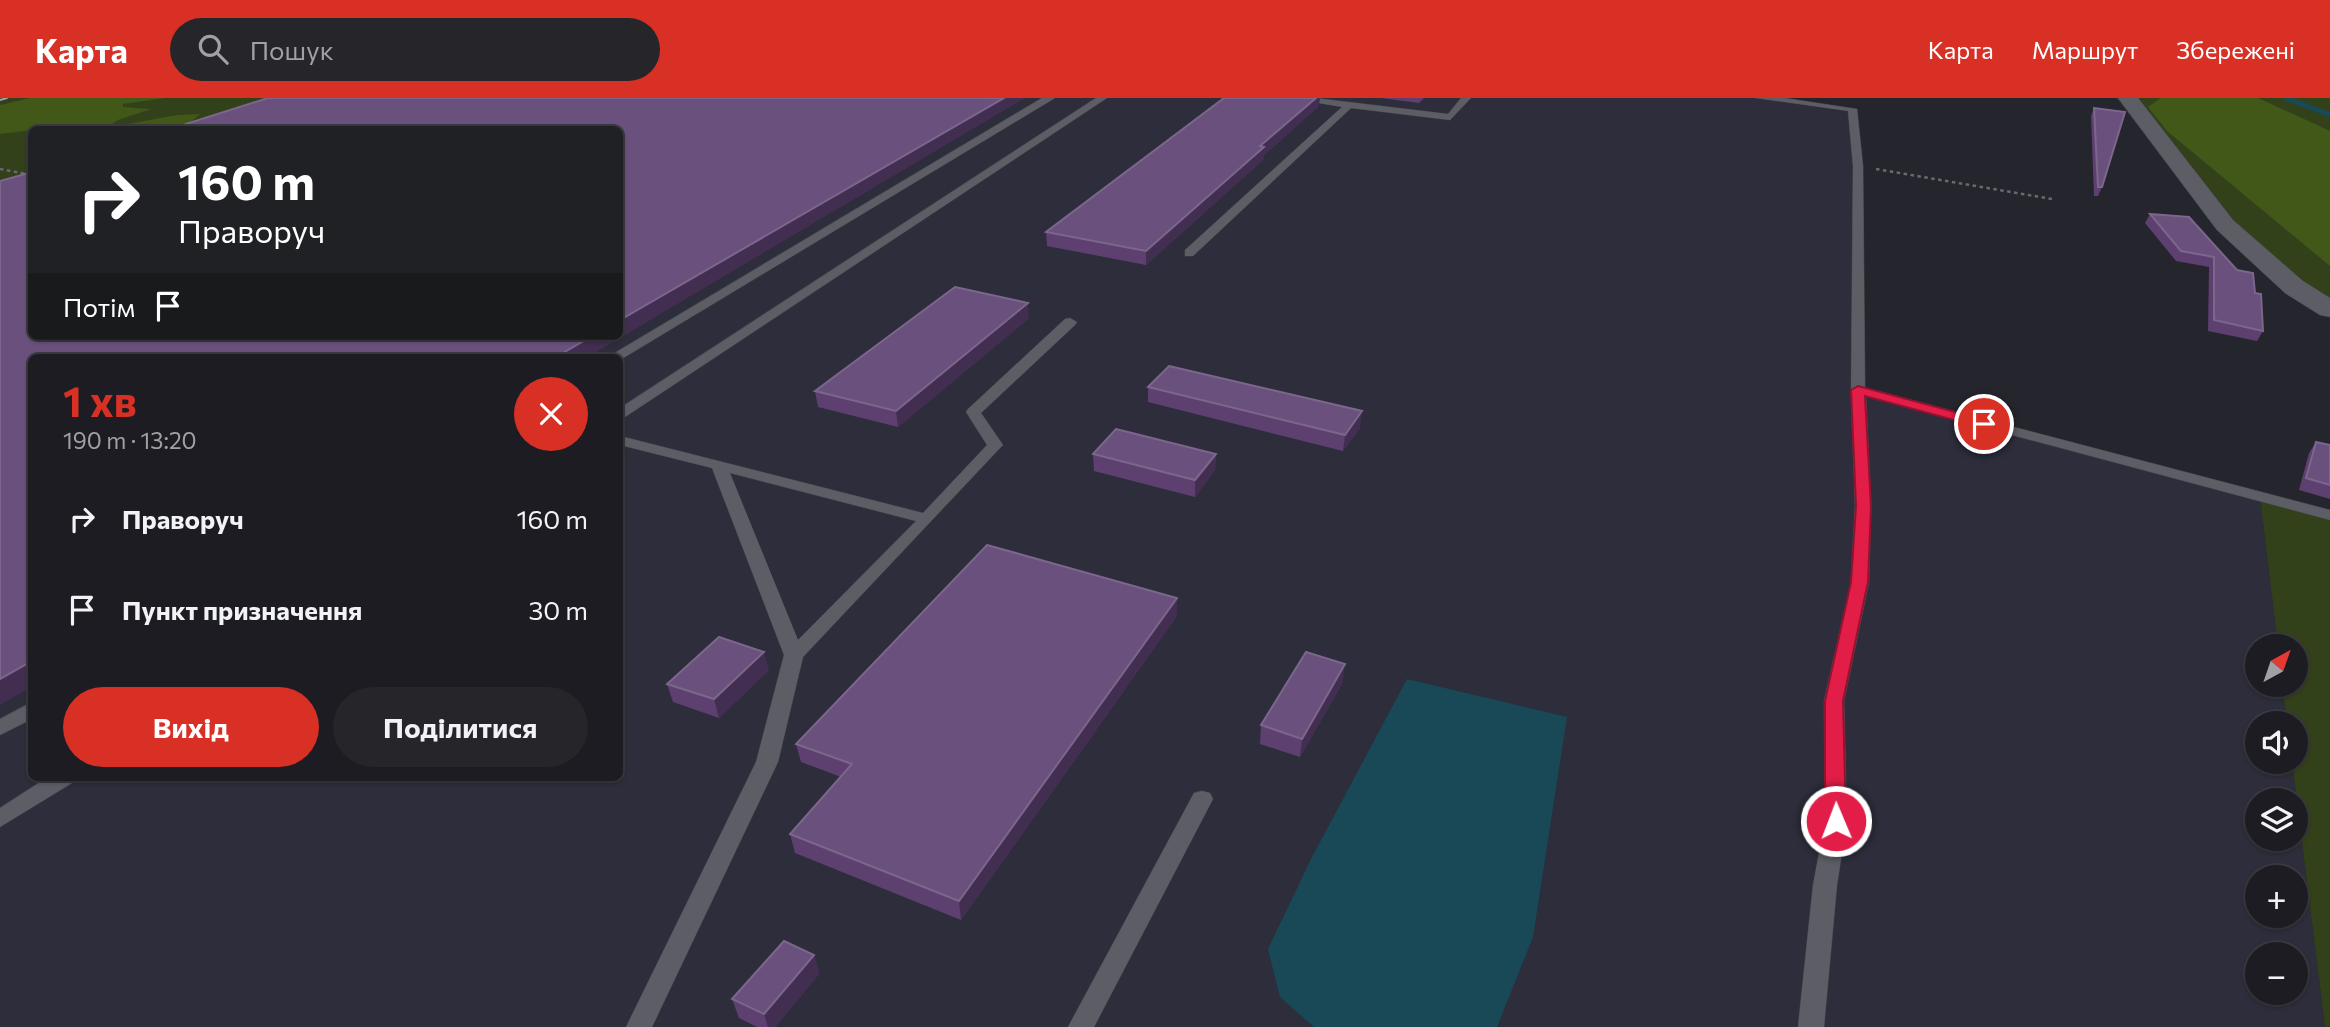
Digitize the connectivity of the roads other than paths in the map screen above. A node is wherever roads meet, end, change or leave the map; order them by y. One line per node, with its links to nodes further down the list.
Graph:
1 (1050, 98): 11 (lane)
2 (1102, 98): 13 (lane)
3 (1292, 98): 7 (lane)
4 (1466, 98): 7 (lane)
5 (1761, 98): 12 (lane)
6 (2128, 98): 9 (street)
7 (1349, 105): 8 (lane)
8 (1189, 253)
9 (2330, 309)
10 (1070, 322): 17 (lane)
11 (620, 354)
12 (1858, 390): 16 (lane); 26 (lane)
13 (623, 412)
14 (623, 441): 15 (lane)
15 (719, 466): 17 (lane); 18 (lane)
16 (2330, 515)
17 (927, 519): 18 (lane)
18 (794, 654): 24 (lane)
19 (28, 711): 20 (lane)
20 (0, 728)
21 (58, 781): 23 (lane)
22 (1202, 799): 25 (lane)
23 (0, 819)
24 (639, 1027)
25 (1081, 1027)
26 (1811, 1027)

